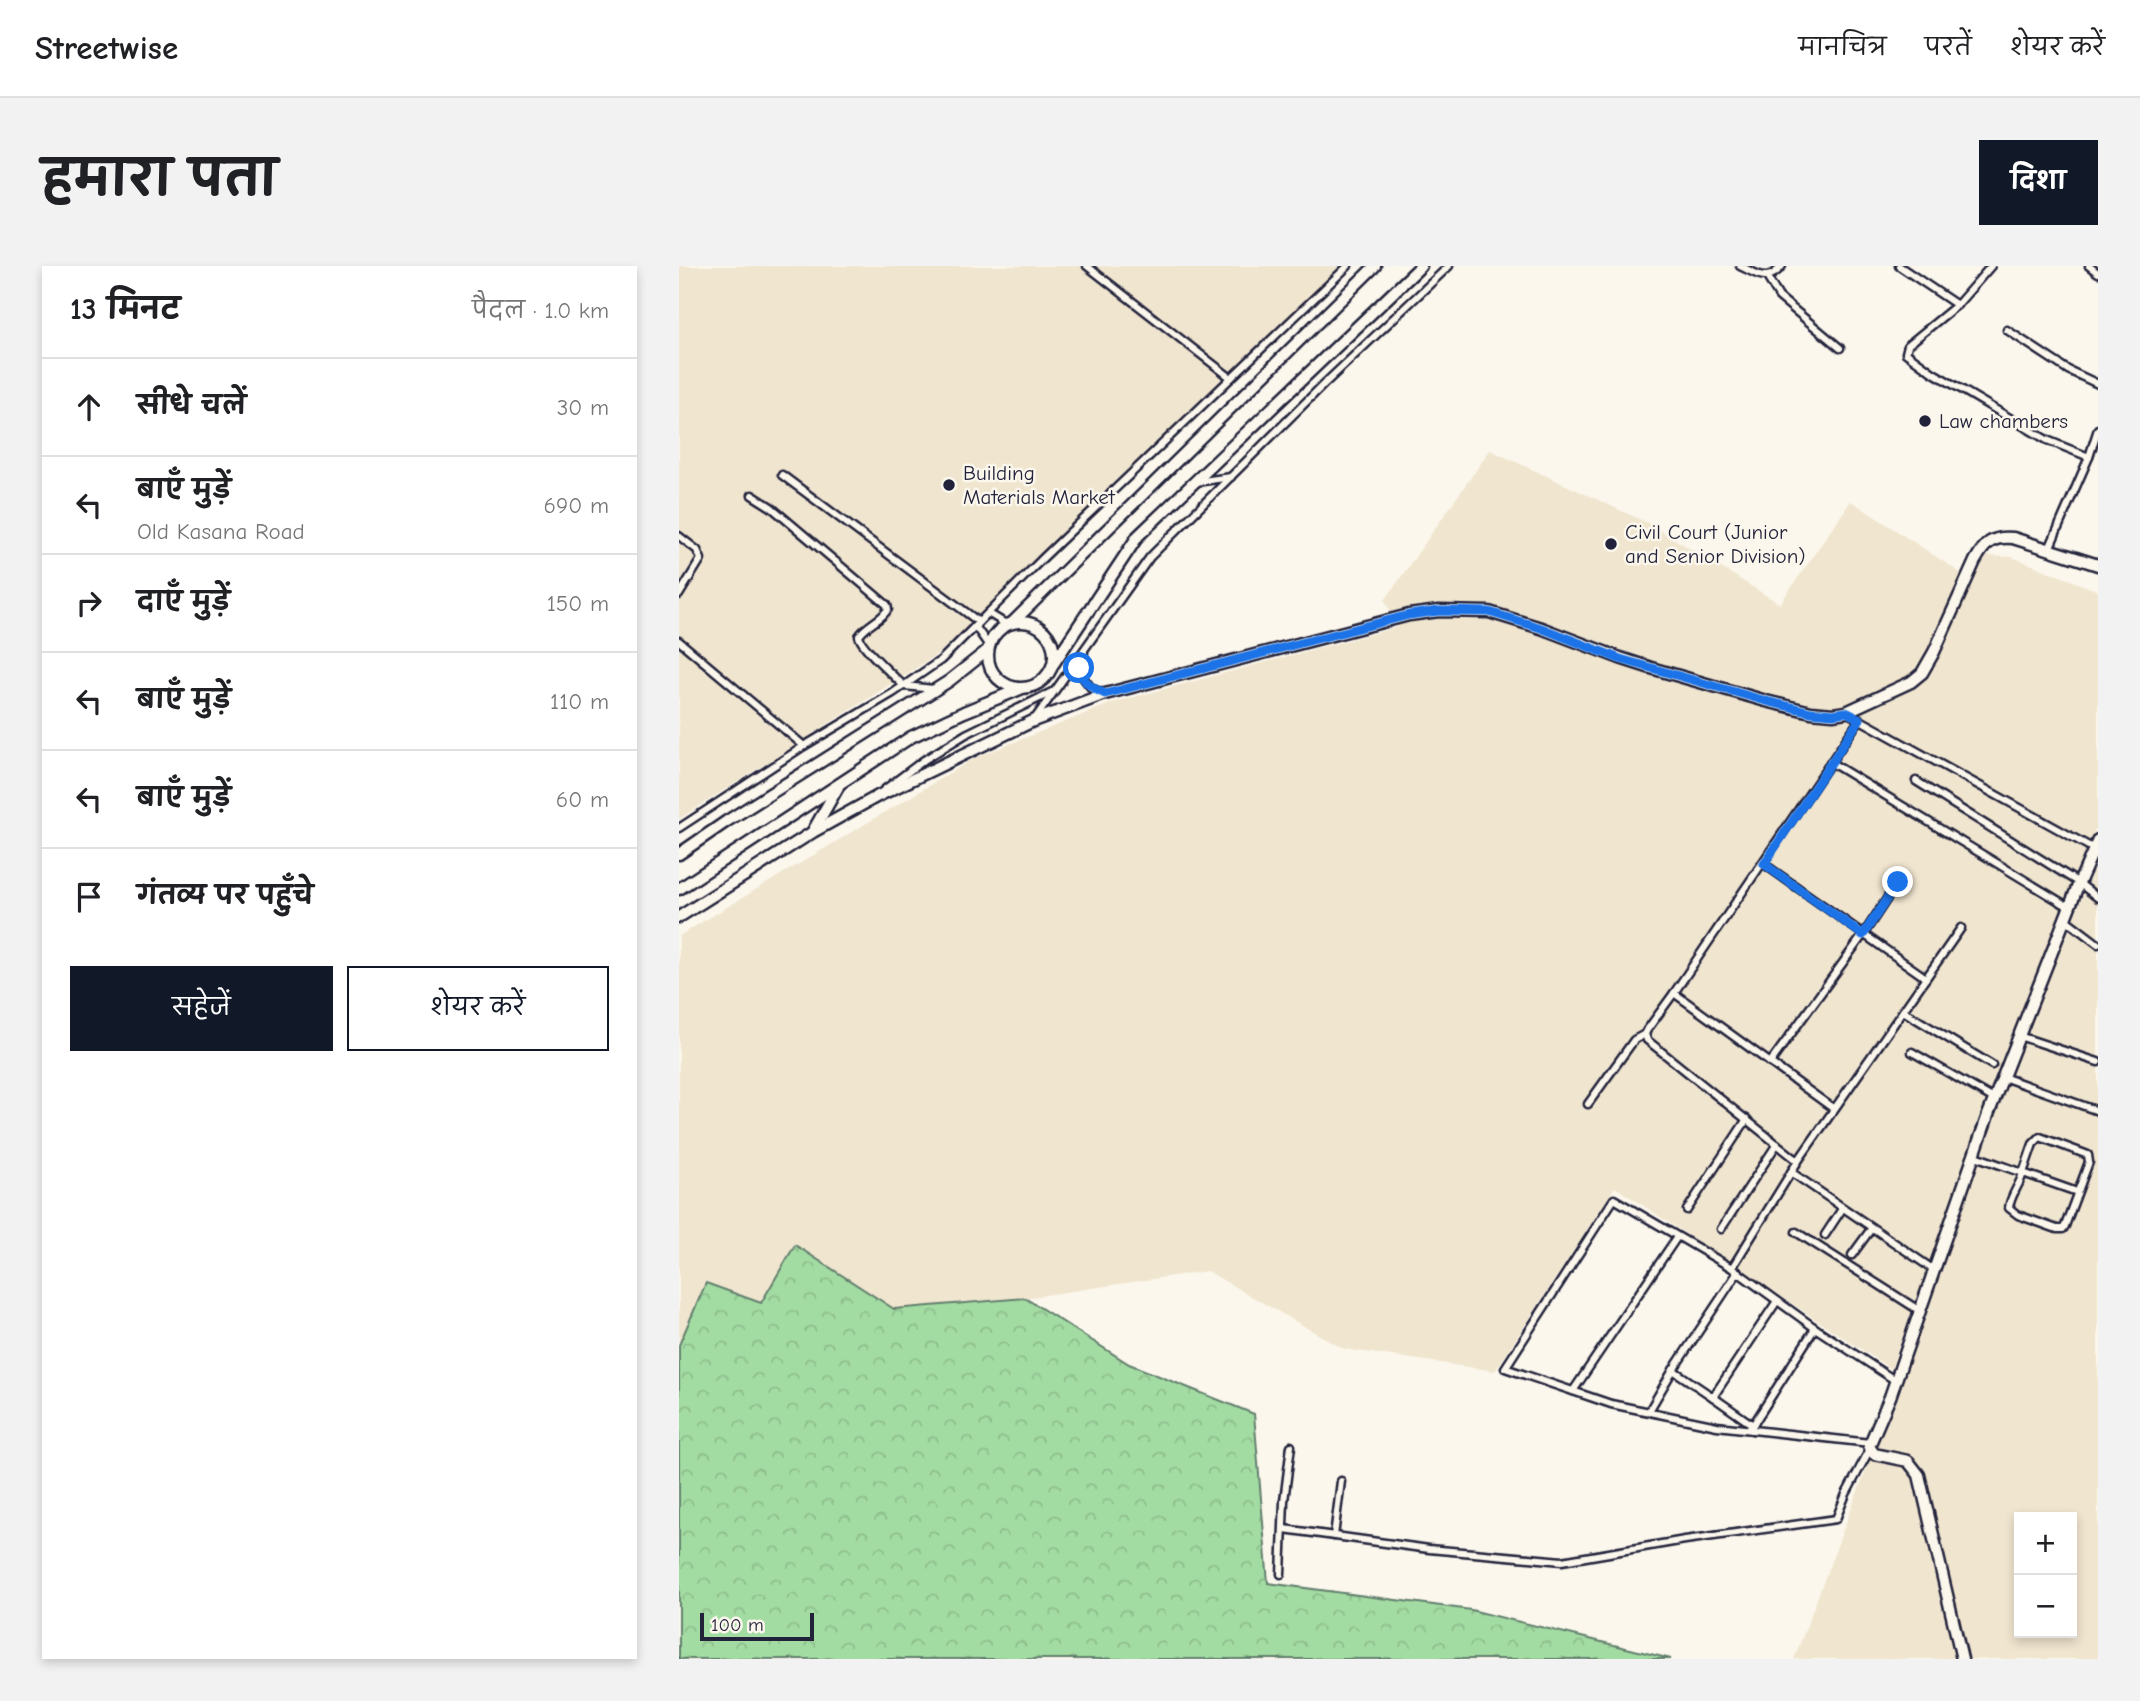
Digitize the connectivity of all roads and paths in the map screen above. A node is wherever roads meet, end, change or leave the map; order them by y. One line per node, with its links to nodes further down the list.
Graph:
1 (1087, 266): 16 (street)
2 (1348, 266): 16 (street)
3 (1375, 266): 30 (street)
4 (1421, 266): 22 (street)
5 (1450, 266): 21 (street)
6 (1740, 266): 12 (street)
7 (1782, 266): 12 (street)
8 (1899, 266): 13 (street)
9 (1991, 266): 13 (street)
10 (2089, 266): 11 (street)
11 (2098, 273)
12 (1767, 277): 15 (street)
13 (1957, 305): 19 (street)
14 (2007, 330): 17 (street)
15 (1840, 348)
16 (1230, 378): 28 (street)
17 (2098, 384)
18 (2098, 429): 19 (street)
19 (2089, 457): 25 (street)
20 (782, 475): 29 (street)
21 (1233, 477): 22 (street); 32 (street)
22 (1196, 482): 34 (street)
23 (752, 495): 35 (street)
24 (679, 536): 27 (street)
25 (2049, 549): 26 (street); 40 (street)
26 (2098, 565)
27 (679, 595)
28 (988, 613): 29 (street); 30 (street)
29 (977, 624): 33 (street); 35 (street)
30 (1009, 624): 33 (street); 34 (street)
31 (679, 641): 43 (street)
32 (1087, 645): 38 (street); 39 (street)
33 (989, 648): 36 (street); 37 (street)
34 (1054, 663): 37 (street)
35 (904, 686): 36 (street); 43 (street)
36 (936, 689): 51 (street)
37 (1020, 689): 46 (street)
38 (1053, 691): 42 (street); 47 (street)
39 (1105, 694): 40 (street); 42 (street)
40 (1846, 712): 41 (street)
41 (1860, 719): 44 (street); 50 (street)
42 (1033, 721): 47 (street)
43 (804, 746): 48 (street)
44 (1830, 762): 52 (street); 57 (street)
45 (1916, 781): 54 (street)
46 (840, 783): 49 (street); 55 (street)
47 (878, 796): 49 (street)
48 (679, 828)
49 (813, 832): 58 (street)
50 (2096, 844): 54 (street)
51 (679, 854)
52 (1764, 864): 61 (street); 64 (street)
53 (1898, 882): 61 (street)
54 (2079, 883): 56 (street); 57 (street)
55 (679, 889)
56 (2098, 898)
57 (2069, 907): 59 (street)
58 (679, 918)
59 (2065, 919): 62 (street); 67 (street)
60 (1961, 928): 63 (street)
61 (1863, 935): 63 (street); 70 (street)
62 (2098, 944)
63 (1926, 978): 65 (street)
64 (1674, 993): 66 (street); 70 (street)
65 (1903, 1011): 71 (street); 75 (street)
66 (1645, 1034): 74 (street); 77 (street)
67 (2019, 1036): 69 (street); 72 (street)
68 (1912, 1052): 73 (street)
69 (2098, 1062)
70 (1770, 1063): 75 (street)
71 (1992, 1065)
72 (2003, 1077): 73 (street); 76 (street)
73 (1994, 1099): 79 (street)
74 (1588, 1104)
75 (1834, 1109): 80 (street)
76 (2098, 1111)
77 (1747, 1119): 78 (street); 85 (street)
78 (1777, 1144): 80 (street); 86 (street)
79 (1975, 1156): 82 (street); 93 (street)
80 (1798, 1161): 81 (street)
81 (1791, 1172): 84 (street); 92 (street)
82 (2023, 1173): 83 (street); 83 (street); 83 (street)
83 (2077, 1192)
84 (1842, 1209): 87 (street); 89 (street)
85 (1687, 1210)
86 (1721, 1229)
87 (1871, 1229): 91 (street); 93 (street)
88 (1796, 1232): 95 (street)
89 (1825, 1235)
90 (1677, 1237): 92 (street); 99 (street); 99 (street)
91 (1852, 1255)
92 (1735, 1270): 94 (street); 97 (street)
93 (1934, 1270): 95 (street)
94 (1777, 1301): 96 (street); 100 (street)
95 (1920, 1311): 98 (street)
96 (1815, 1328): 98 (street); 102 (street)
97 (1673, 1370): 100 (street); 101 (street)
98 (1896, 1381): 104 (street)
99 (1573, 1391): 101 (street)
100 (1713, 1397): 102 (street)
101 (1649, 1411): 102 (street)
102 (1752, 1428): 104 (street)
103 (1291, 1446): 106 (street)
104 (1870, 1446): 107 (street); 109 (street)
105 (1341, 1481): 107 (street)
106 (1285, 1529): 107 (street); 108 (street)
107 (1334, 1536)
108 (1281, 1574)
109 (1962, 1659)

